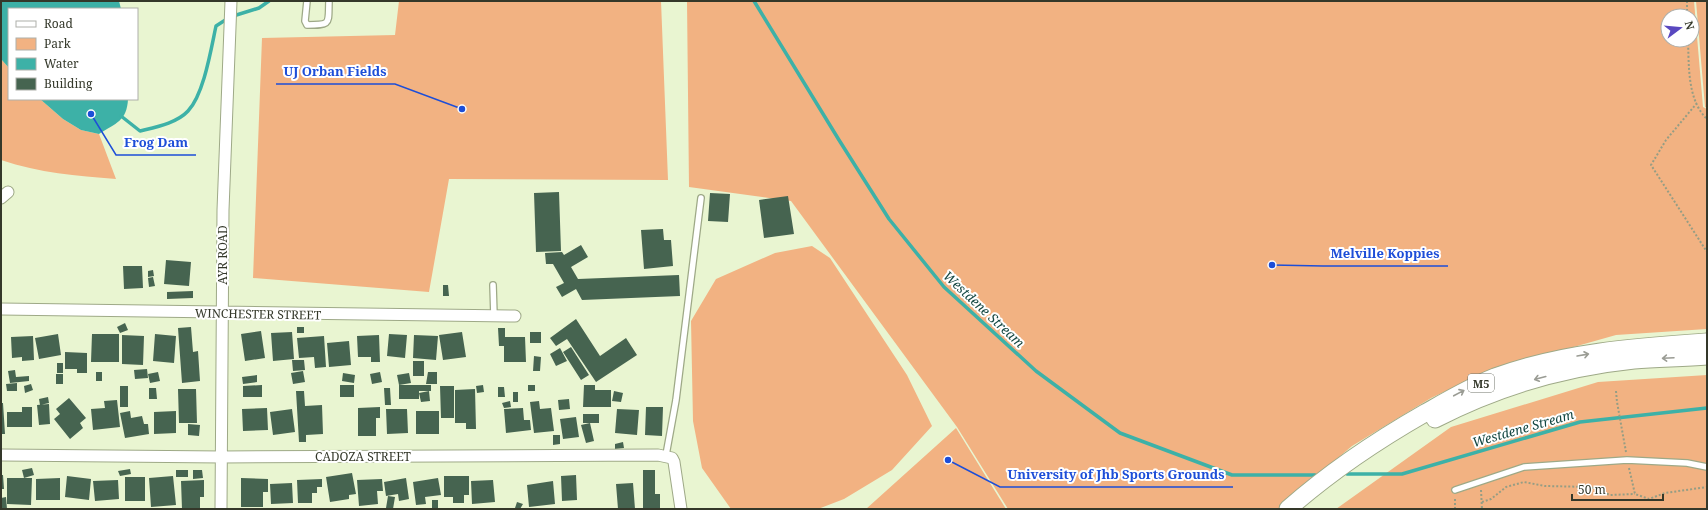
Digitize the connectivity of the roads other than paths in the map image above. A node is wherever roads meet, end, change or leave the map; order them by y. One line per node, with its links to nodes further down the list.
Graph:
1 (231, 1): 7 (street, AYR ROAD)
2 (307, 1): 3 (lane)
3 (329, 1)
4 (701, 198): 13 (lane)
5 (493, 285): 8 (lane)
6 (1, 309): 7 (street, WINCHESTER STREET)
7 (222, 313): 8 (street, WINCHESTER STREET); 14 (street, AYR ROAD)
8 (494, 316): 9 (street, WINCHESTER STREET)
9 (515, 316)
10 (1707, 342): 19 (main road, M5, one-way to 10)
11 (1707, 356): 20 (main road, M5, one-way to 20)
12 (1, 455): 14 (street, CADOZA STREET)
13 (666, 455): 14 (street, CADOZA STREET); 18 (street)
14 (222, 457): 17 (street, AYR ROAD)
15 (1707, 467): 16 (lane)
16 (1455, 490)
17 (221, 509)
18 (681, 509)
19 (1288, 509)
20 (1303, 509)

